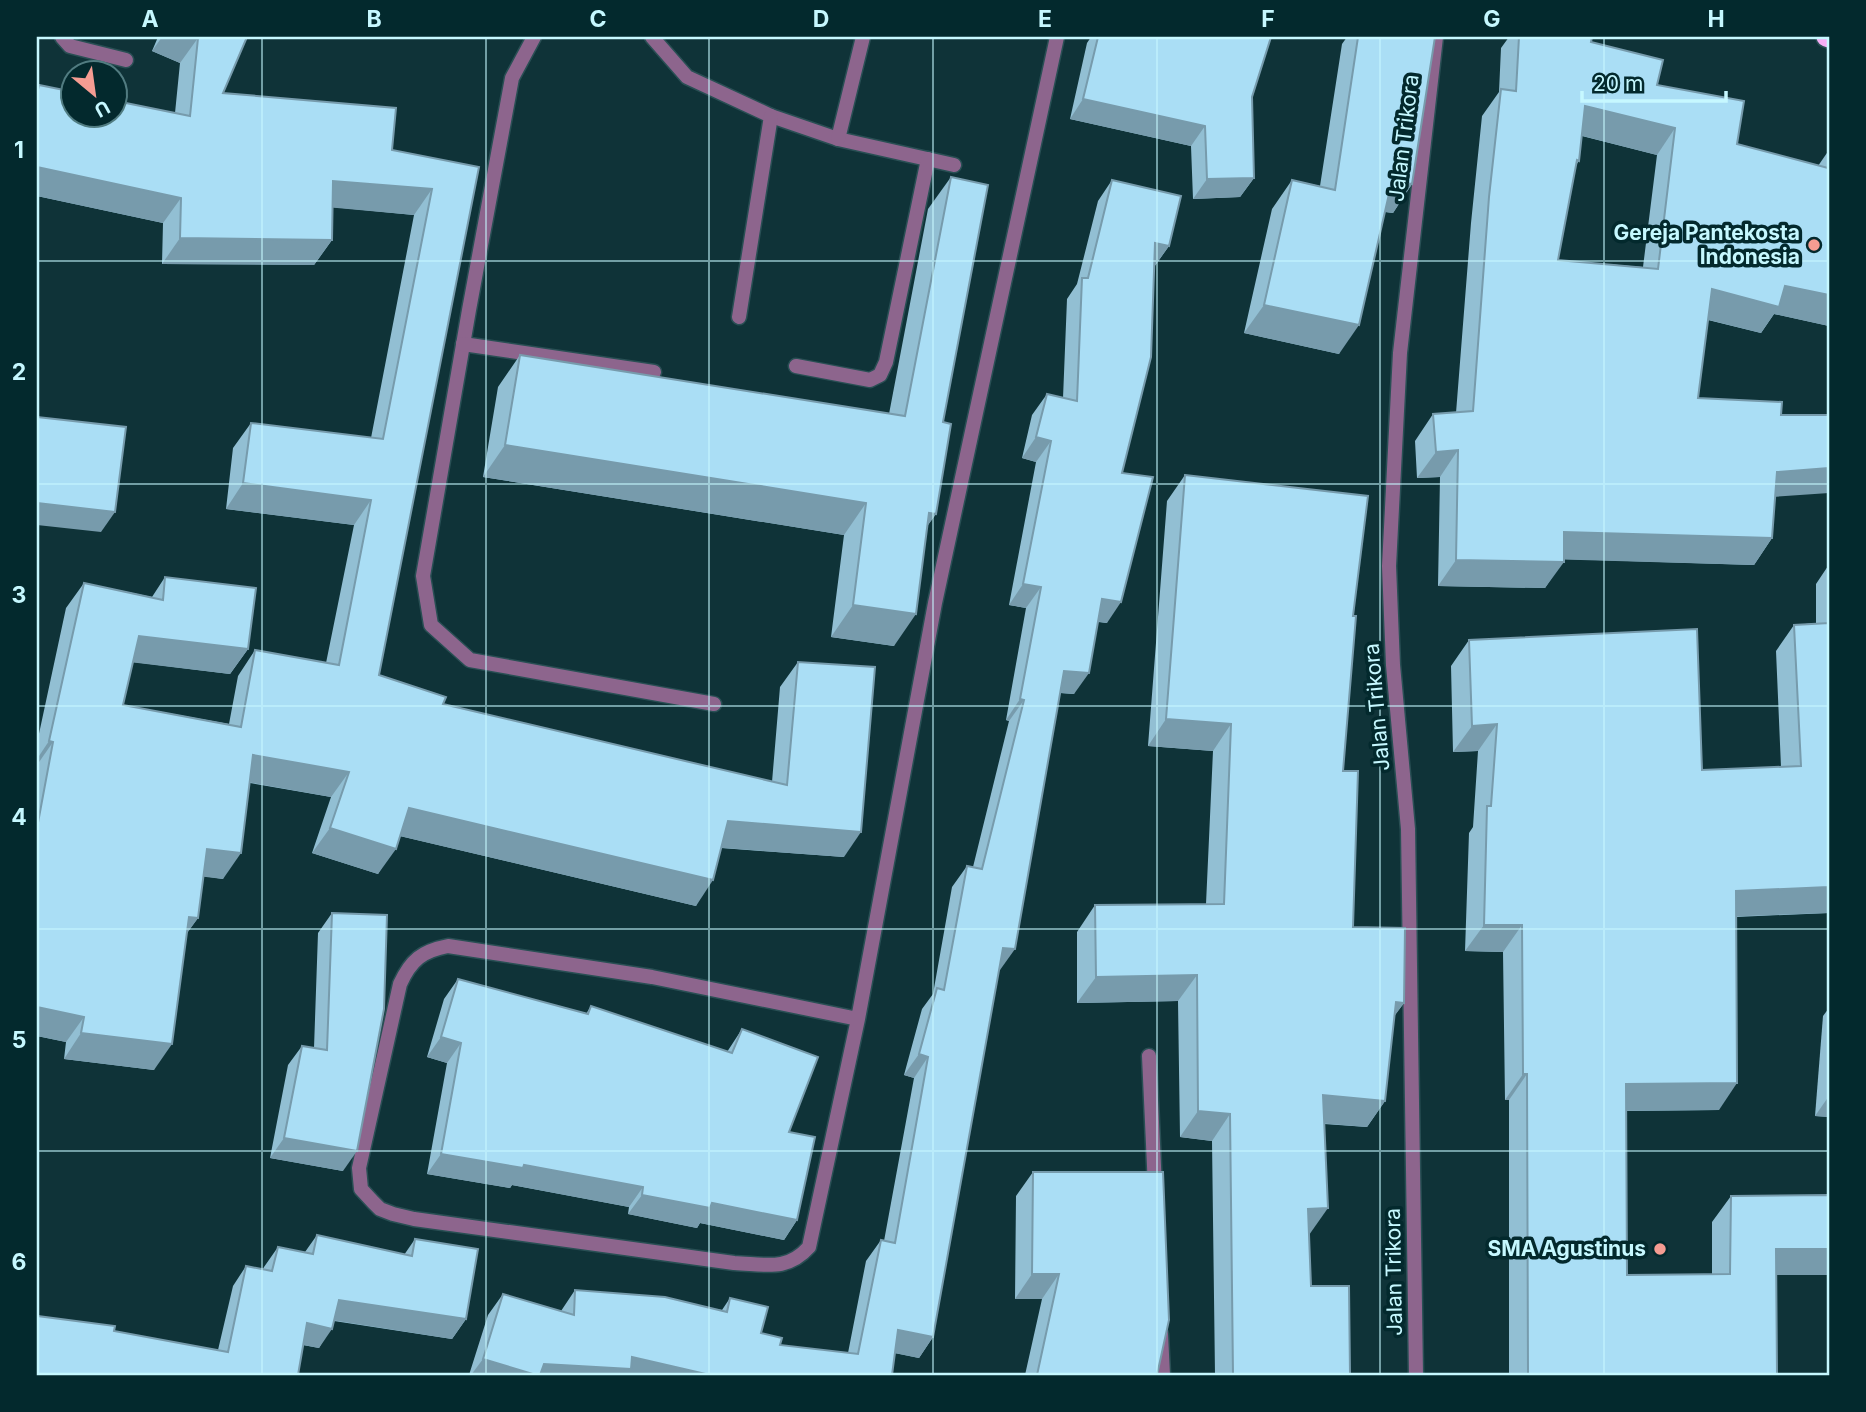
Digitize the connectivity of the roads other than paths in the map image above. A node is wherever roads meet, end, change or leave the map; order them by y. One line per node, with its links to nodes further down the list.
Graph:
1 (62, 37): 7 (street)
2 (534, 37): 13 (street)
3 (652, 37): 8 (street)
4 (863, 37): 9 (street)
5 (1057, 37): 17 (street)
6 (1436, 37): 22 (street, Jalan Trikora)
7 (126, 60)
8 (771, 116): 9 (street); 12 (street)
9 (838, 139): 10 (street)
10 (928, 159): 11 (street); 14 (street)
11 (954, 165)
12 (739, 317)
13 (463, 344): 15 (street); 16 (street)
14 (796, 366)
15 (654, 372)
16 (714, 704)
17 (858, 1019): 17 (street)
18 (1149, 1056): 19 (street)
19 (1156, 1203)
20 (1161, 1323): 21 (street)
21 (1163, 1375)
22 (1416, 1375)

